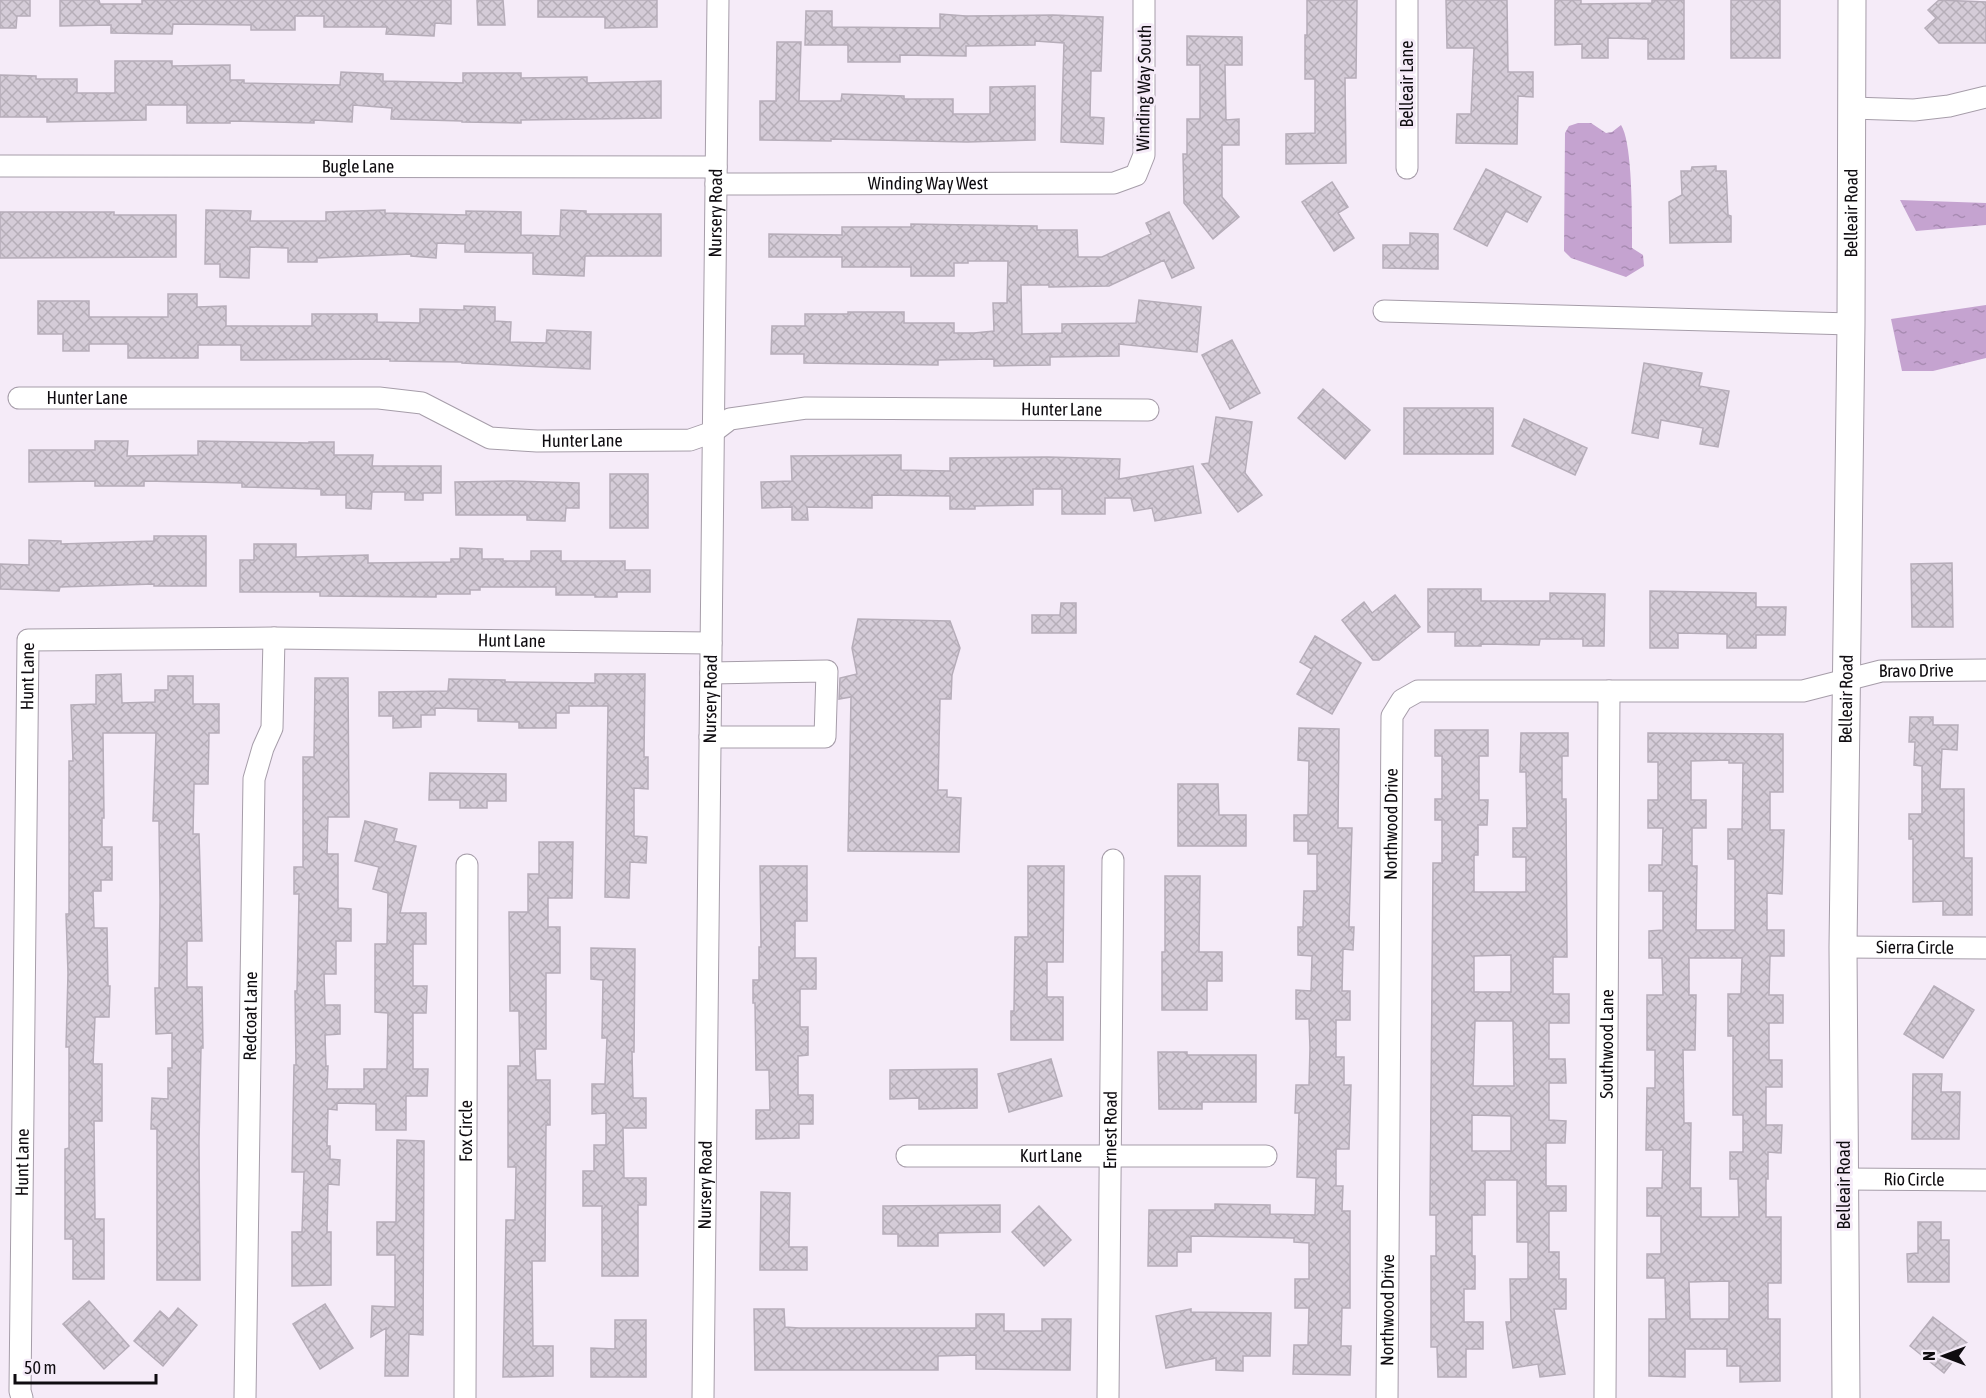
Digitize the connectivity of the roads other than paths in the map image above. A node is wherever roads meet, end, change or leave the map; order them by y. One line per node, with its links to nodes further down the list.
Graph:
1 (718, 0): 9 (street, Nursery Road)
2 (1144, 0): 10 (street, Winding Way South)
3 (1407, 0): 8 (street, Belleair Lane)
4 (1852, 0): 6 (main road, Belleair Road)
5 (1986, 97): 6 (street)
6 (1852, 108): 12 (main road, Belleair Road)
7 (0, 166): 9 (street, Bugle Lane)
8 (1407, 168)
9 (716, 175): 10 (street, Winding Way West); 15 (street, Nursery Road)
10 (1136, 175)
11 (1384, 311): 12 (street)
12 (1851, 324): 20 (main road, Belleair Road)
13 (19, 398): 15 (street, Hunter Lane)
14 (1148, 410): 15 (street, Hunter Lane)
15 (713, 432): 17 (street, Nursery Road)
16 (274, 638): 17 (street, Hunt Lane); 32 (street, Hunt Lane); 33 (street, Redcoat Lane)
17 (711, 643): 19 (street, Nursery Road)
18 (1986, 670): 20 (street, Bravo Drive)
19 (711, 673): 22 (street, Nursery Road); 22 (street)
20 (1846, 680): 21 (street, Northwood Drive); 25 (main road, Belleair Road)
21 (1609, 691): 37 (street, Northwood Drive); 38 (street, Southwood Lane)
22 (710, 737): 35 (street, Nursery Road)
23 (1113, 860): 27 (street, Ernest Road)
24 (467, 865): 34 (street, Fox Circle)
25 (1843, 947): 26 (street, Sierra Circle); 30 (main road, Belleair Road)
26 (1986, 948)
27 (1111, 1155): 28 (street, Kurt Lane); 29 (street, Kurt Lane); 36 (street, Ernest Road)
28 (907, 1156)
29 (1266, 1156)
30 (1844, 1179): 31 (street, Rio Circle); 39 (main road, Belleair Road)
31 (1986, 1180)
32 (22, 1398)
33 (245, 1398)
34 (465, 1398)
35 (703, 1398)
36 (1108, 1398)
37 (1387, 1398)
38 (1605, 1398)
39 (1846, 1398)

